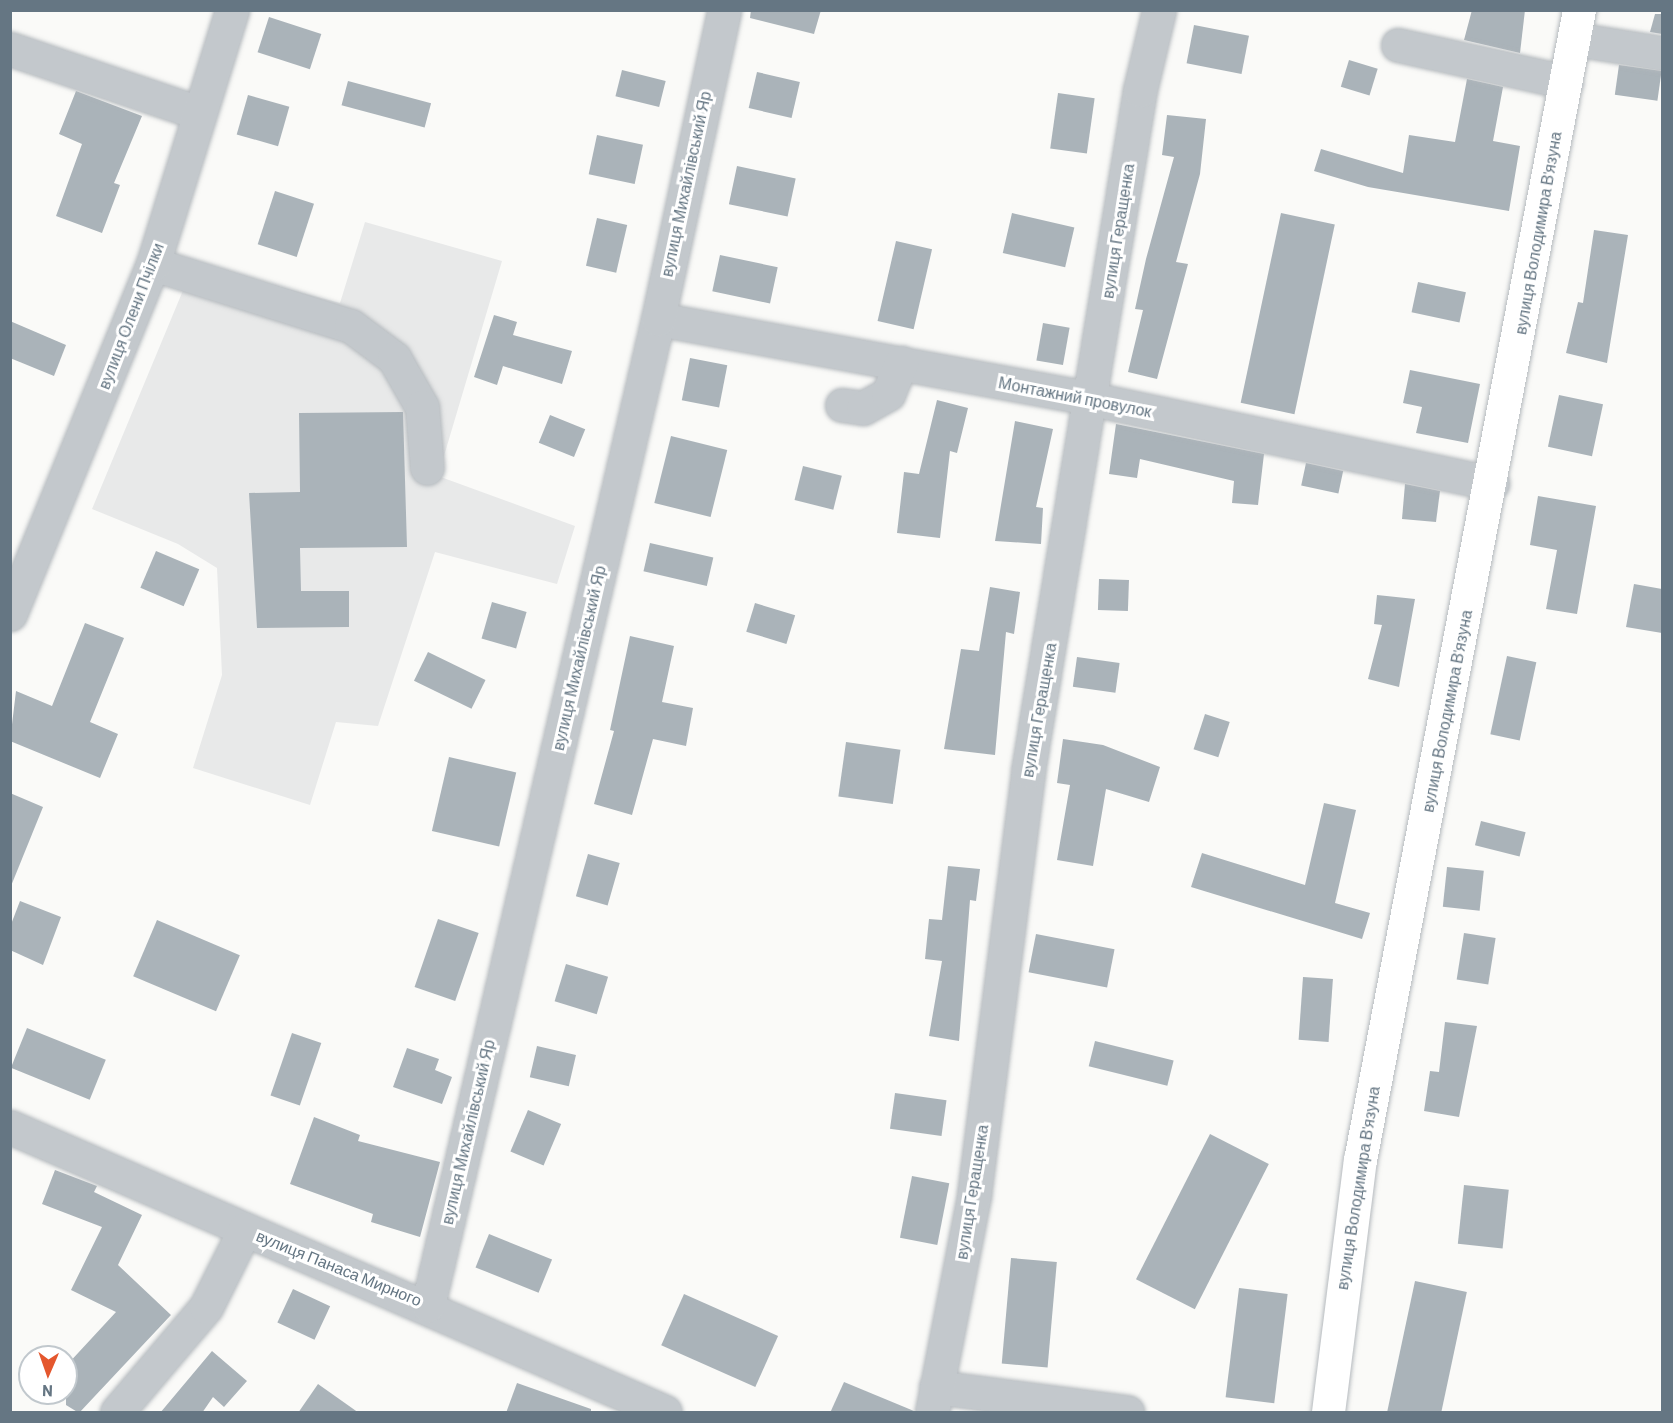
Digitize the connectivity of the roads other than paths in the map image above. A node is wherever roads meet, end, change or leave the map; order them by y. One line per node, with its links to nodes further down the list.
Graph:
1 (232, 10): 9 (street, вулиця Олени Пчілки)
2 (724, 10): 11 (street, вулиця Михайлівський Яр)
3 (1159, 10): 13 (street, вулиця Геращенка)
4 (1576, 25): 7 (street); 8 (main road, вулиця Володимира В'язуна)
5 (1398, 45): 8 (street)
6 (10, 49): 9 (street)
7 (1662, 53)
8 (1566, 82): 16 (main road, вулиця Володимира В'язуна)
9 (199, 113): 10 (street, вулиця Олени Пчілки)
10 (153, 264): 15 (street); 17 (street, вулиця Олени Пчілки)
11 (658, 319): 12 (street, Монтажний провулок); 20 (street, вулиця Михайлівський Яр)
12 (901, 363): 13 (street, Монтажний провулок); 14 (street)
13 (1092, 399): 16 (street, Монтажний провулок); 21 (street, вулиця Геращенка)
14 (842, 405)
15 (427, 468)
16 (1492, 483): 25 (main road, вулиця Володимира В'язуна)
17 (10, 614)
18 (10, 1127): 19 (street, вулиця Панаса Мирного)
19 (245, 1229): 20 (street, вулиця Панаса Мирного); 22 (street)
20 (428, 1305): 23 (street, вулиця Панаса Мирного)
21 (934, 1400): 24 (street)
22 (117, 1413)
23 (665, 1413)
24 (1127, 1413)
25 (1328, 1413)

